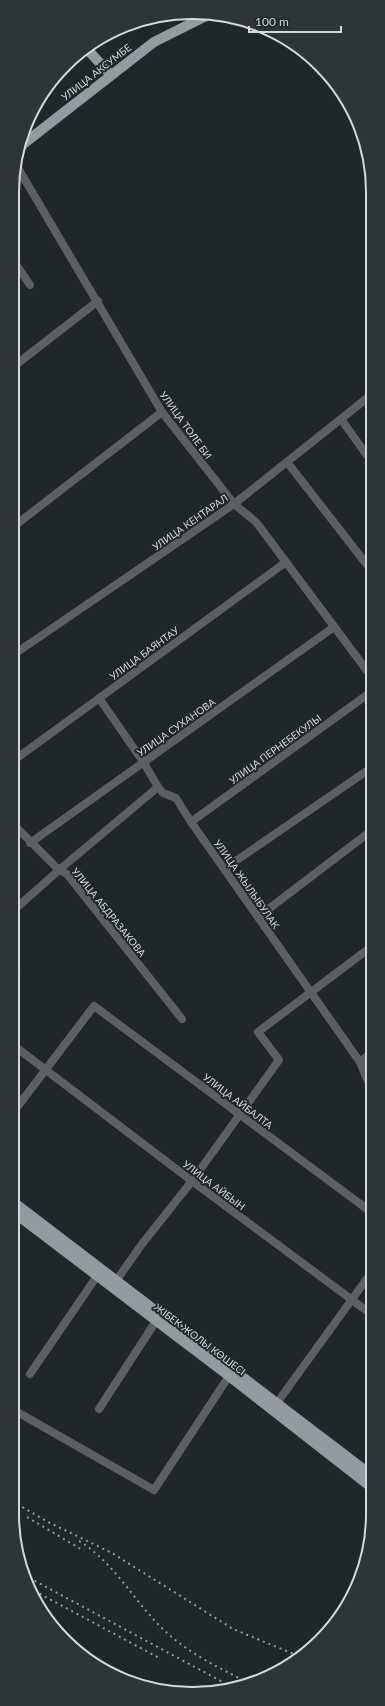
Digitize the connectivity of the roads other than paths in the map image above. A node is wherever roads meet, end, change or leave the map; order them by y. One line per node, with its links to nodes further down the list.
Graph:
1 (200, 19): 3 (main road, УЛИЦА АКСУМБЕ)
2 (90, 53): 3 (main road)
3 (111, 75): 4 (main road, УЛИЦА АКСУМБЕ)
4 (27, 141)
5 (20, 171): 8 (street, УЛИЦА ТОЛЕ БИ)
6 (19, 268): 7 (street)
7 (30, 285)
8 (98, 301): 9 (street); 11 (street, УЛИЦА ТОЛЕ БИ)
9 (19, 361)
10 (366, 400): 12 (street, УЛИЦА КЕНТАРАЛ)
11 (162, 412): 15 (street, УЛИЦА ТОЛЕ БИ); 16 (street)
12 (341, 419): 13 (street); 14 (street, УЛИЦА КЕНТАРАЛ)
13 (366, 453)
14 (287, 462): 15 (street, УЛИЦА КЕНТАРАЛ); 18 (street)
15 (234, 504): 17 (street, УЛИЦА ТОЛЕ БИ); 20 (street, УЛИЦА КЕНТАРАЛ)
16 (19, 522)
17 (286, 562): 19 (street, УЛИЦА ТОЛЕ БИ); 23 (street, УЛИЦА БАЯНТАУ)
18 (366, 562)
19 (334, 627): 21 (street, УЛИЦА ТОЛЕ БИ); 25 (street, УЛИЦА СУХАНОВА)
20 (19, 651)
21 (366, 668)
22 (366, 696): 28 (street, УЛИЦА ПЕРНЕБЕКУЛЫ)
23 (99, 698): 24 (street, УЛИЦА БАЯНТАУ); 25 (street)
24 (19, 757)
25 (144, 762): 27 (street); 31 (street, УЛИЦА СУХАНОВА)
26 (366, 772): 32 (street)
27 (158, 788): 28 (street, УЛИЦА ЖЫЛЫБУЛАК); 33 (street)
28 (191, 822): 32 (street, УЛИЦА ЖЫЛЫБУЛАК)
29 (19, 831): 31 (street, УЛИЦА АБДРАЗАКОВА)
30 (366, 836): 35 (street)
31 (30, 843): 33 (street, УЛИЦА АБДРАЗАКОВА)
32 (224, 869): 35 (street, УЛИЦА ЖЫЛЫБУЛАК)
33 (59, 870): 34 (street); 38 (street, УЛИЦА АБДРАЗАКОВА)
34 (19, 906)
35 (258, 917): 37 (street, УЛИЦА ЖЫЛЫБУЛАК)
36 (366, 950): 37 (street)
37 (311, 993): 41 (street, УЛИЦА ЖЫЛЫБУЛАК); 45 (street)
38 (182, 1019)
39 (19, 1050): 42 (street, УЛИЦА АЙБЫН)
40 (366, 1057): 41 (street)
41 (360, 1062): 43 (street, УЛИЦА ЖЫЛЫБУЛАК)
42 (46, 1070): 44 (street); 45 (street, УЛИЦА АЙБАЛТА); 46 (street, УЛИЦА АЙБЫН)
43 (366, 1077)
44 (19, 1105)
45 (240, 1115): 46 (street); 48 (street, УЛИЦА АЙБАЛТА)
46 (192, 1181): 52 (street); 53 (street, УЛИЦА АЙБЫН)
47 (19, 1206): 52 (main road, ЖІБЕК ЖОЛЫ КӨШЕСІ)
48 (366, 1208)
49 (19, 1216): 50 (main road, ЖІБЕК ЖОЛЫ КӨШЕСІ)
50 (97, 1276): 55 (main road, ЖІБЕК ЖОЛЫ КӨШЕСІ); 56 (street)
51 (366, 1280): 53 (street)
52 (116, 1281): 58 (main road, ЖІБЕК ЖОЛЫ КӨШЕСІ)
53 (352, 1300): 54 (street, УЛИЦА АЙБЫН); 58 (street)
54 (366, 1310)
55 (156, 1321): 57 (main road, ЖІБЕК ЖОЛЫ КӨШЕСІ); 59 (street)
56 (30, 1374)
57 (229, 1376): 58 (main road, ЖІБЕК ЖОЛЫ КӨШЕСІ); 60 (street)
58 (275, 1407): 61 (main road, ЖІБЕК ЖОЛЫ КӨШЕСІ); 62 (main road, ЖІБЕК ЖОЛЫ КӨШЕСІ)
59 (99, 1409)
60 (19, 1413)
61 (366, 1471)
62 (366, 1483)

